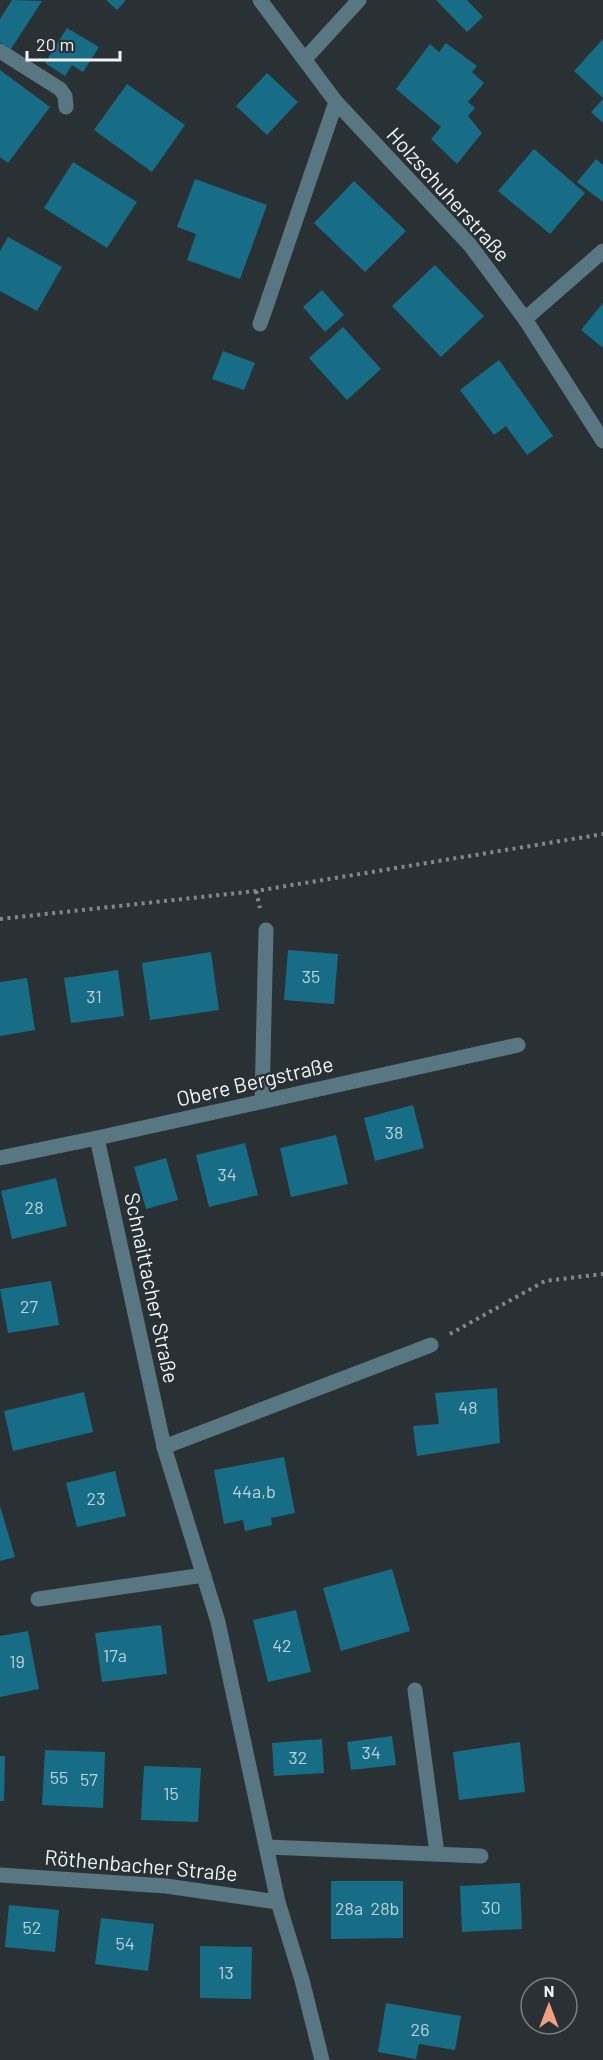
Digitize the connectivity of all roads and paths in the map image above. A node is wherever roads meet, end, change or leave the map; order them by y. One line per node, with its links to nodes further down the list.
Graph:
1 (260, 0): 4 (street, Holzschuherstraße)
2 (358, 0): 4 (street)
3 (0, 51): 6 (street)
4 (305, 59): 5 (street, Holzschuherstraße)
5 (336, 102): 8 (street, Holzschuherstraße); 9 (street)
6 (66, 107)
7 (603, 252): 8 (street)
8 (525, 319): 10 (street, Holzschuherstraße)
9 (260, 324)
10 (603, 441)
11 (603, 834): 12 (path)
12 (0, 919)
13 (266, 930): 15 (street)
14 (518, 1045): 15 (street, Obere Bergstraße)
15 (262, 1101): 16 (street, Obere Bergstraße)
16 (97, 1138): 17 (street, Obere Bergstraße); 20 (street, Schnaittacher Straße)
17 (0, 1158)
18 (603, 1274): 19 (path)
19 (431, 1345): 20 (street)
20 (164, 1447): 21 (street, Schnaittacher Straße)
21 (204, 1575): 22 (street); 24 (street, Schnaittacher Straße)
22 (38, 1599)
23 (415, 1690): 25 (street)
24 (268, 1847): 25 (street); 28 (street, Schnaittacher Straße)
25 (437, 1853): 26 (street)
26 (482, 1856)
27 (0, 1875): 28 (street, Röthenbacher Straße)
28 (278, 1902): 29 (street, Schnaittacher Straße)
29 (322, 2060)

